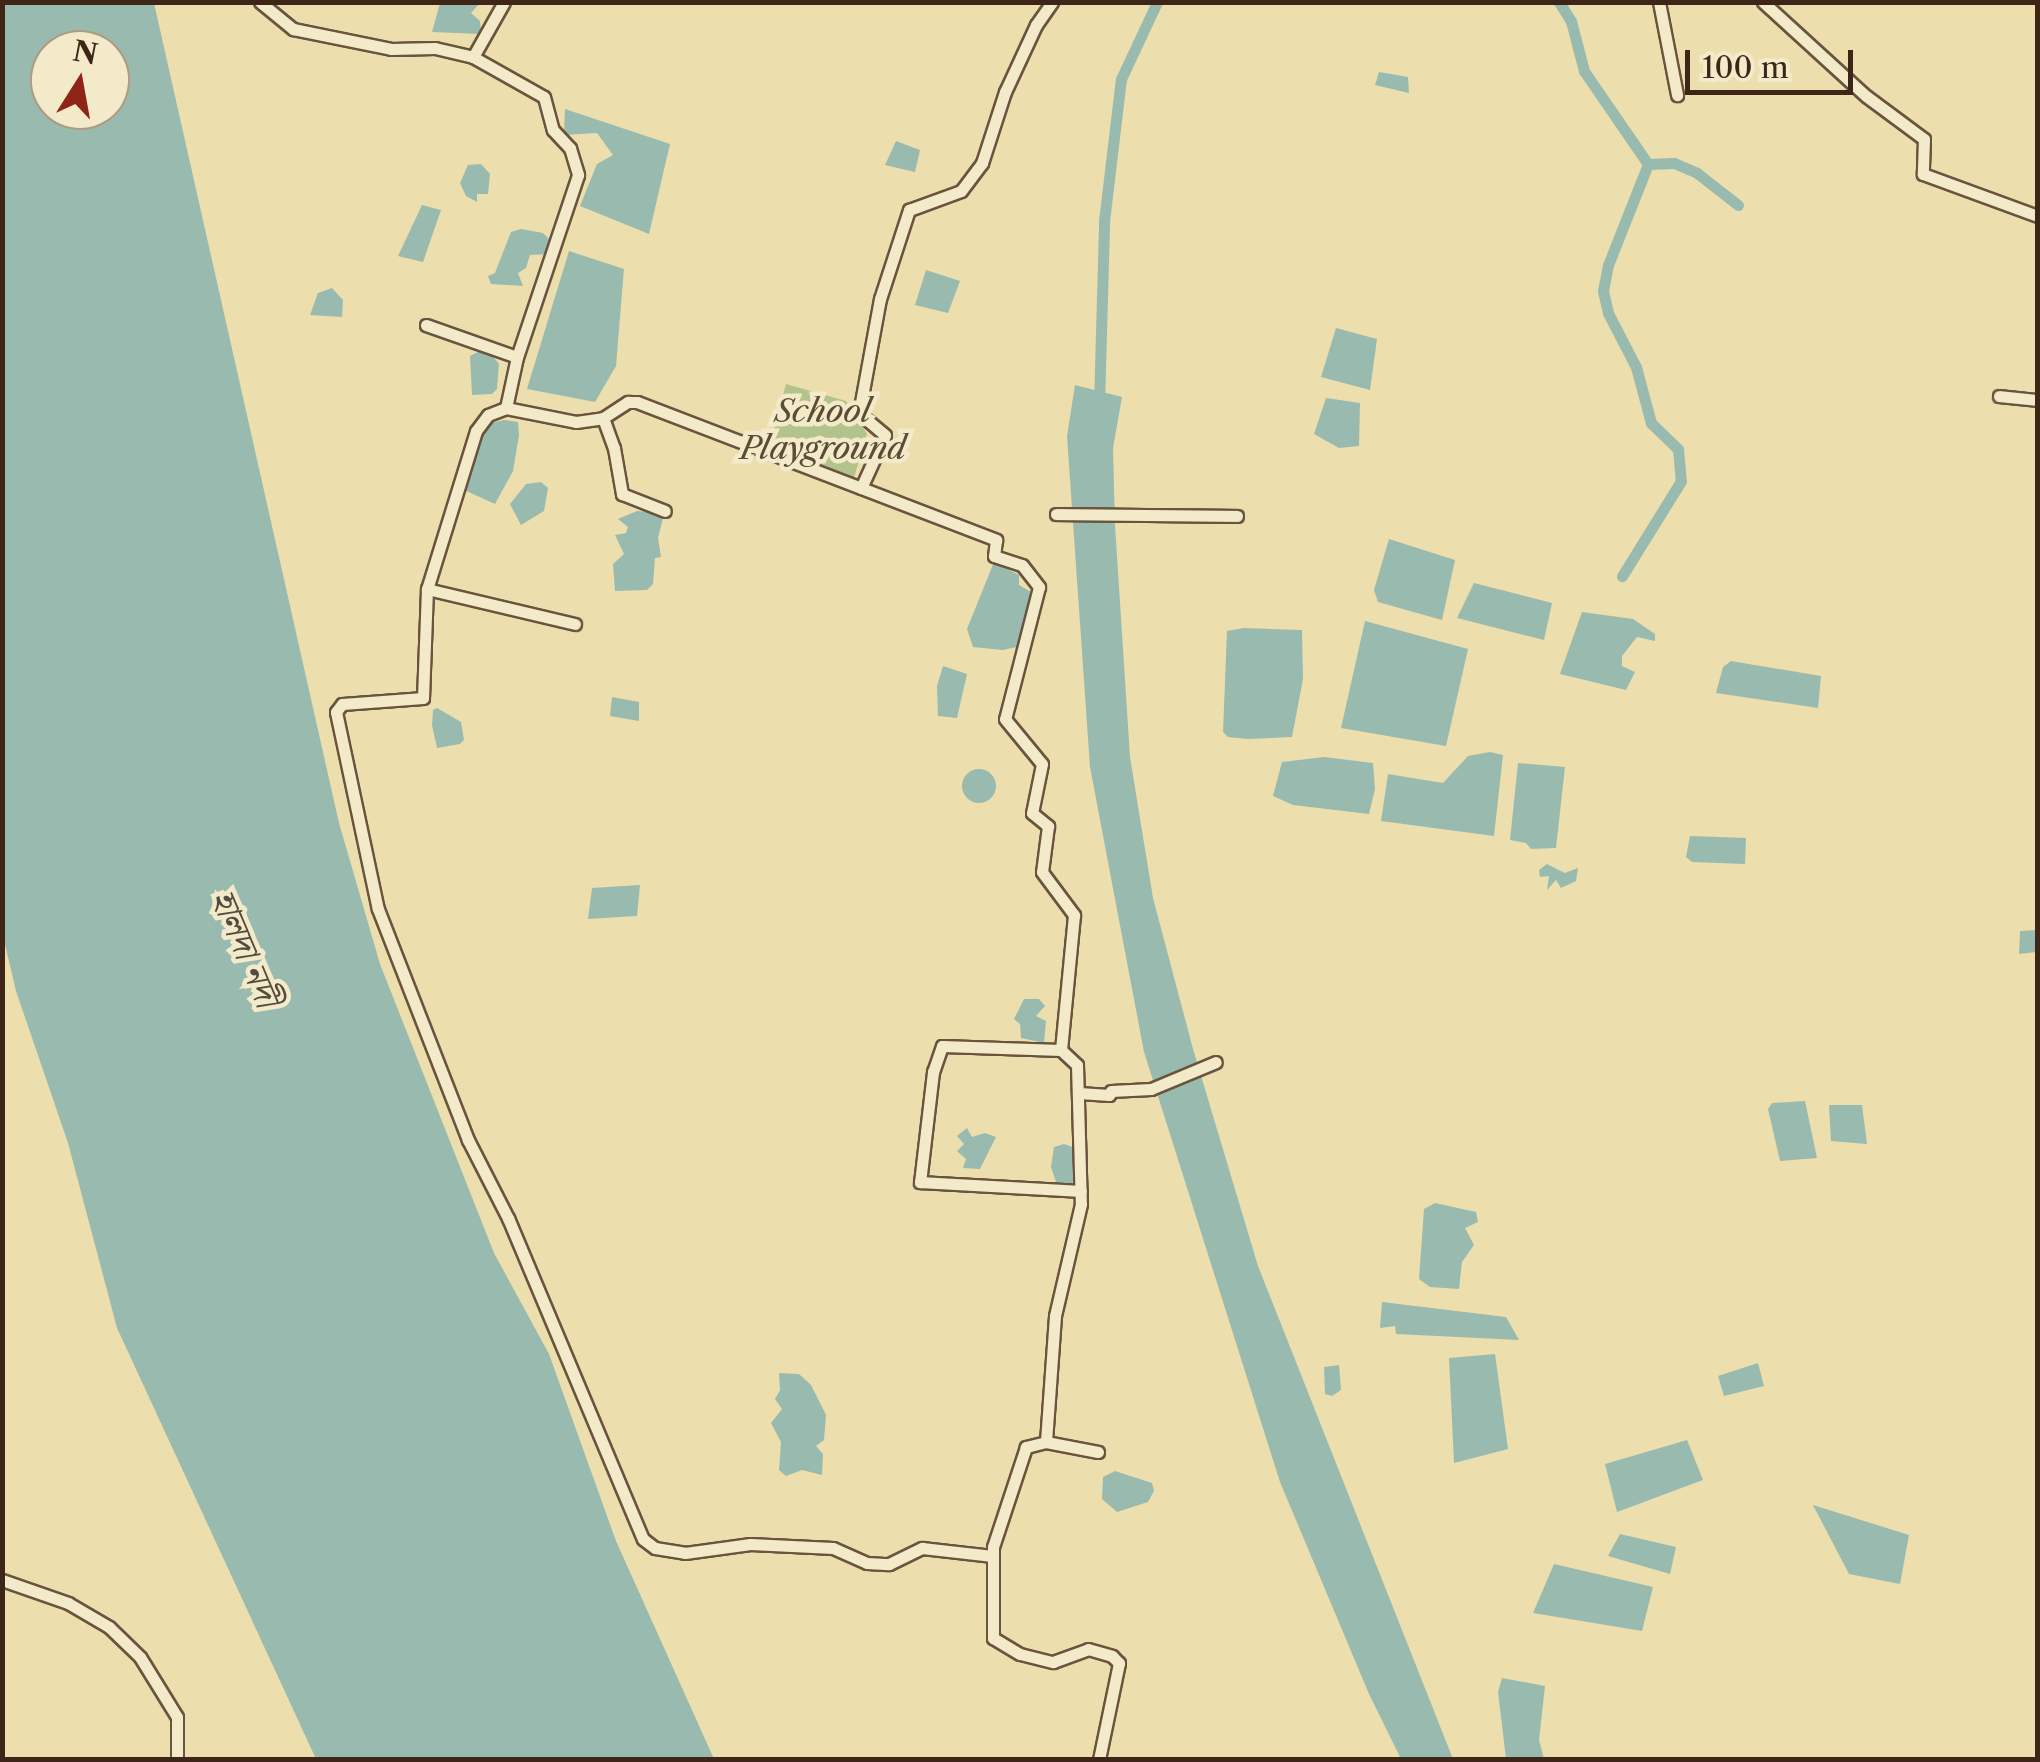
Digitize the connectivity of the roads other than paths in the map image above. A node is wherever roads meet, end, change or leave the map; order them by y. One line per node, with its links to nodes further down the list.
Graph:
1 (260, 2): 6 (street)
2 (504, 2): 6 (street)
3 (1052, 2): 15 (street)
4 (1659, 2): 7 (street)
5 (1763, 2): 8 (street)
6 (474, 56): 10 (street)
7 (1677, 95)
8 (2038, 216)
9 (426, 325): 10 (street)
10 (517, 357): 13 (street)
11 (1999, 396): 12 (street)
12 (2038, 400)
13 (506, 408): 14 (street); 19 (street)
14 (603, 418): 15 (street); 16 (street)
15 (861, 488): 21 (street)
16 (665, 511)
17 (1056, 514): 18 (street)
18 (1237, 516)
19 (427, 588): 20 (street); 27 (street)
20 (575, 624)
21 (1060, 1050): 23 (street); 24 (street)
22 (1210, 1065): 23 (street)
23 (1079, 1094): 24 (street)
24 (1081, 1191): 25 (street)
25 (1046, 1442): 26 (street); 27 (street)
26 (1098, 1452)
27 (993, 1556): 30 (street)
28 (2, 1580): 29 (street)
29 (177, 1760)
30 (1099, 1760)

